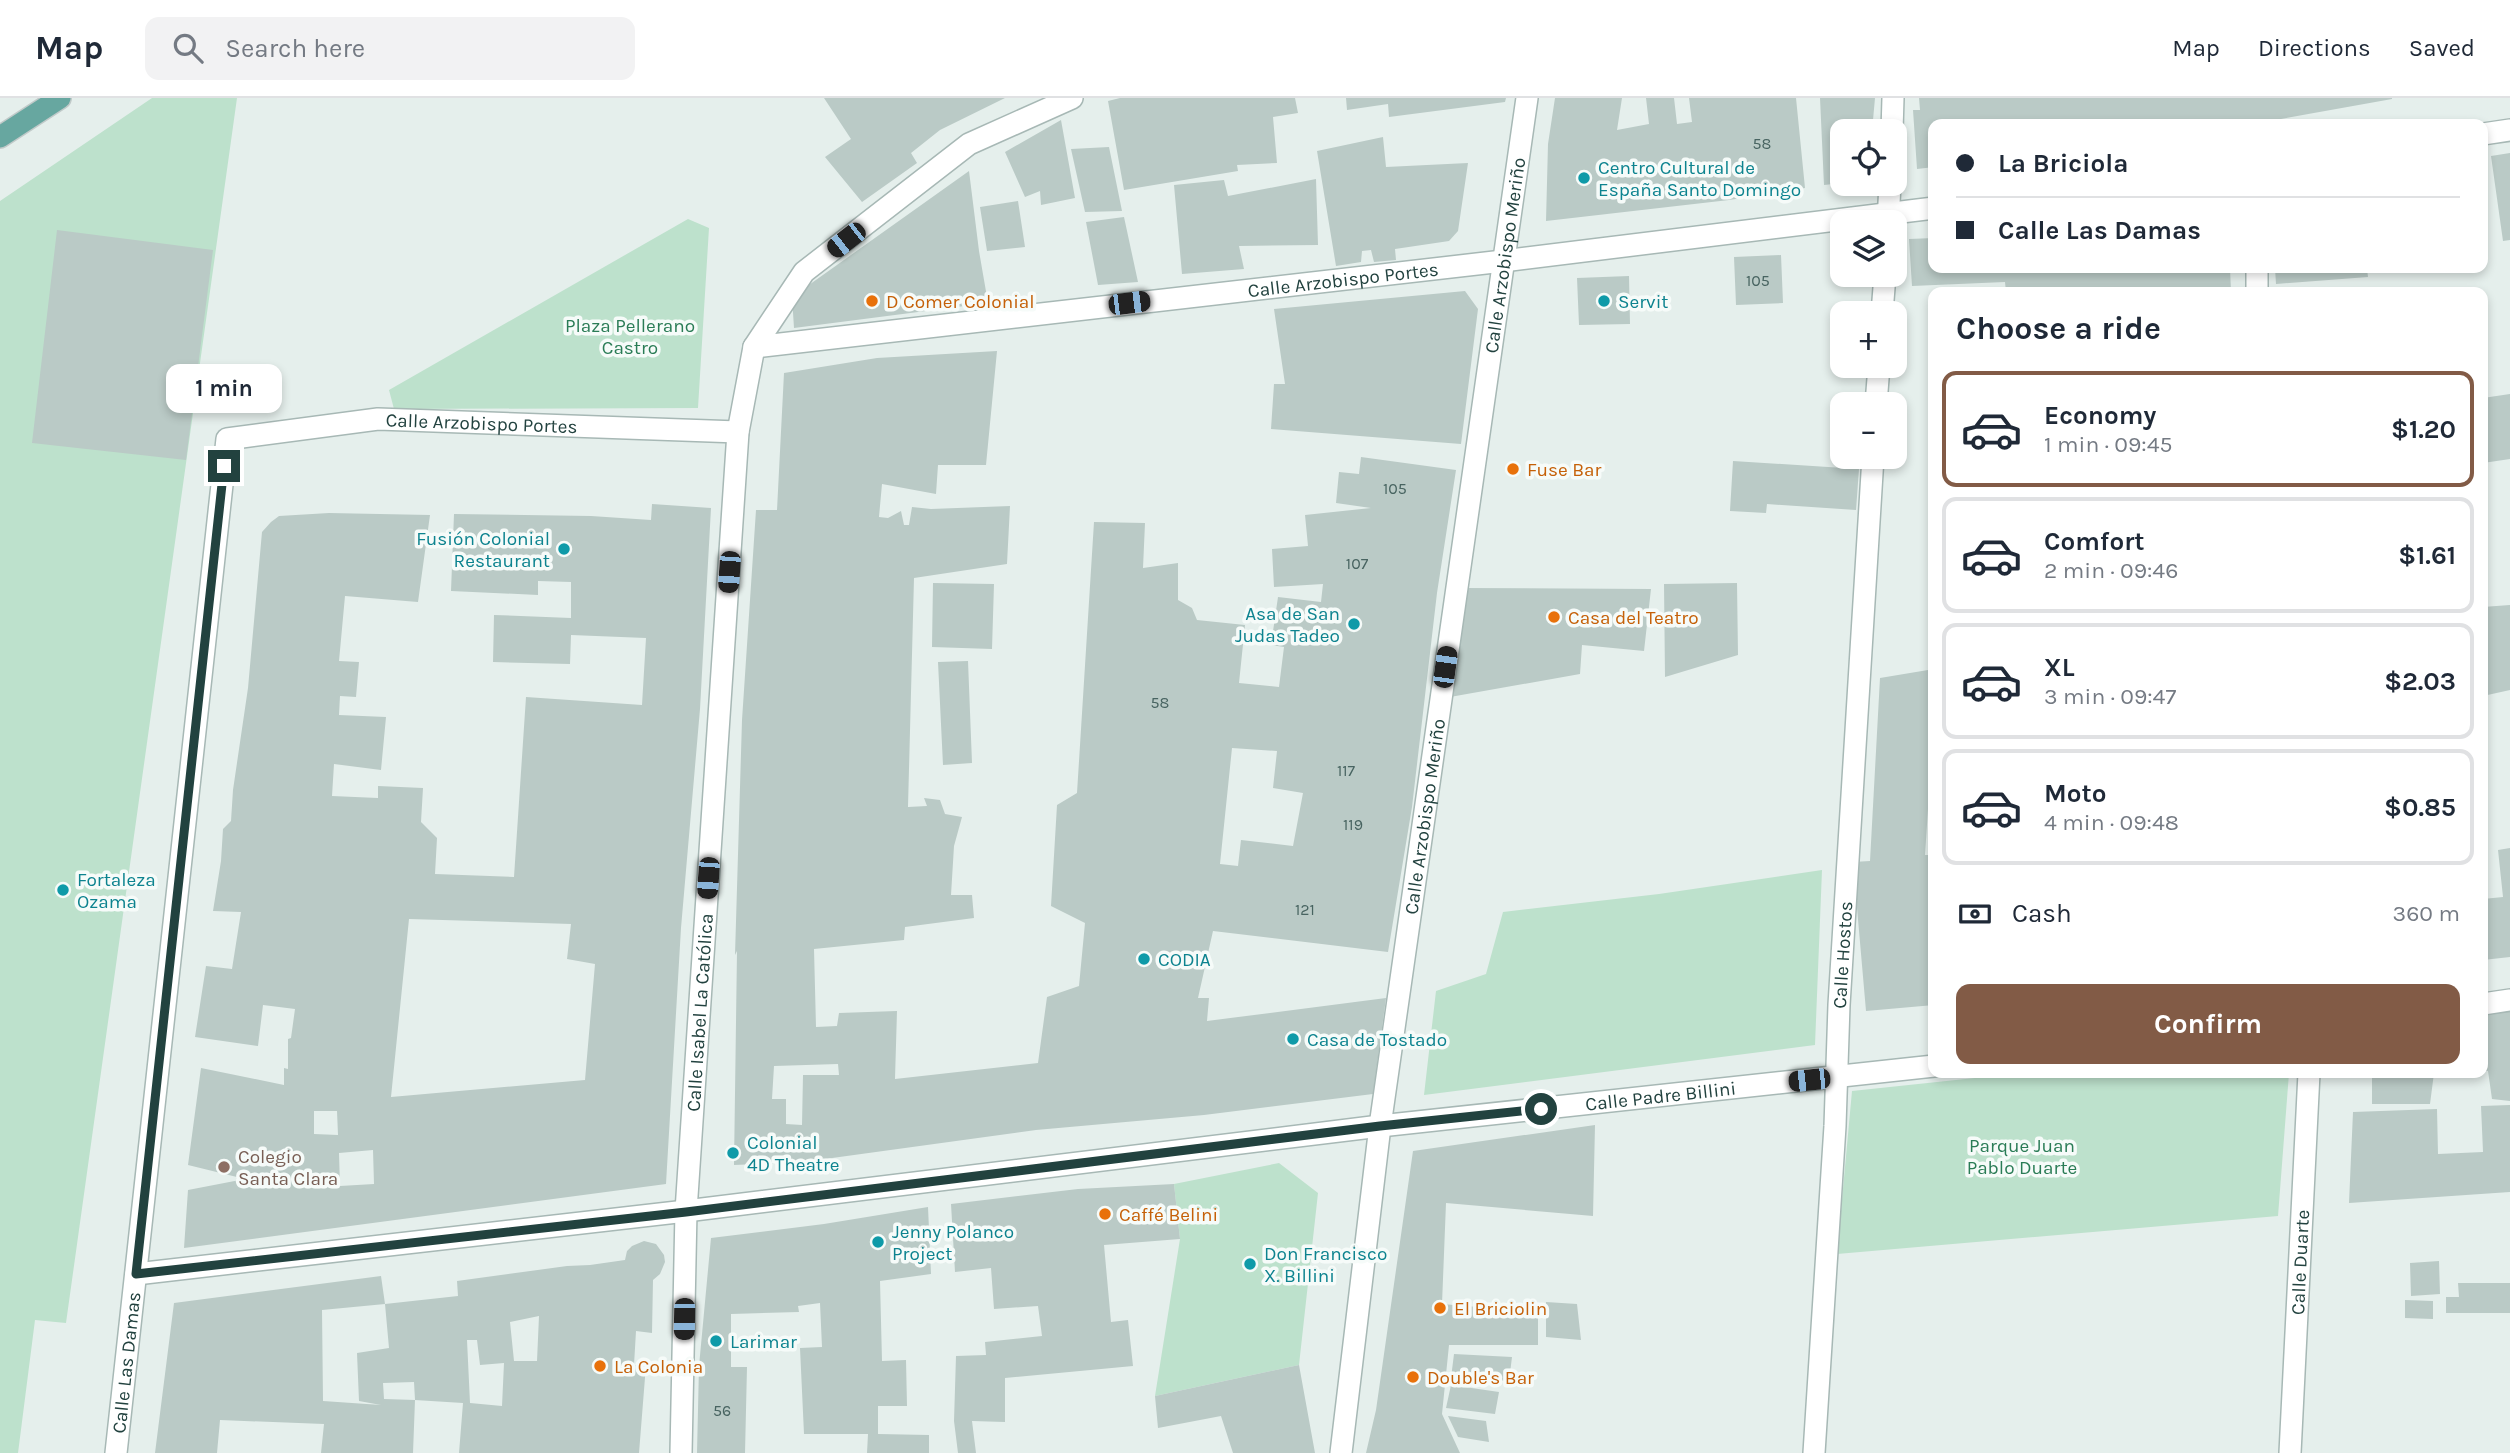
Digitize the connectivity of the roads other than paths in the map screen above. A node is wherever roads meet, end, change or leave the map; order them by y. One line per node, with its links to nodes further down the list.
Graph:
1 (60, 98): 8 (main road)
2 (1072, 98): 13 (street, Calle Isabel La Católica)
3 (1527, 98): 12 (street, Calle Arzobispo Meriño)
4 (1893, 98): 5 (street)
5 (1892, 119)
6 (2510, 130): 7 (street)
7 (2488, 133)
8 (0, 137)
9 (1928, 209): 10 (street, Calle Arzobispo Portes)
10 (1907, 214)
11 (1830, 224): 12 (street, Calle Arzobispo Portes)
12 (1503, 261): 13 (street, Calle Arzobispo Portes); 22 (street, Calle Arzobispo Meriño)
13 (754, 347): 14 (street, Calle Isabel La Católica)
14 (738, 432): 15 (street, Calle Arzobispo Portes); 23 (street, Calle Isabel La Católica)
15 (227, 439): 24 (street, Calle Las Damas)
16 (1872, 469): 20 (street, Calle Hostos)
17 (2510, 1000): 18 (street)
18 (2488, 1003)
19 (1928, 1067): 20 (street, Calle Padre Billini)
20 (1836, 1077): 22 (street, Calle Padre Billini); 28 (street, Calle Hostos)
21 (2309, 1078): 29 (street, Calle Duarte)
22 (1380, 1126): 23 (street, Calle Padre Billini); 27 (street, Calle Arzobispo Meriño)
23 (686, 1212): 24 (street, Calle Padre Billini); 26 (street, Calle Isabel La Católica)
24 (136, 1274): 25 (street, Calle Las Damas)
25 (116, 1453)
26 (681, 1453)
27 (1341, 1453)
28 (1814, 1453)
29 (2290, 1453)

